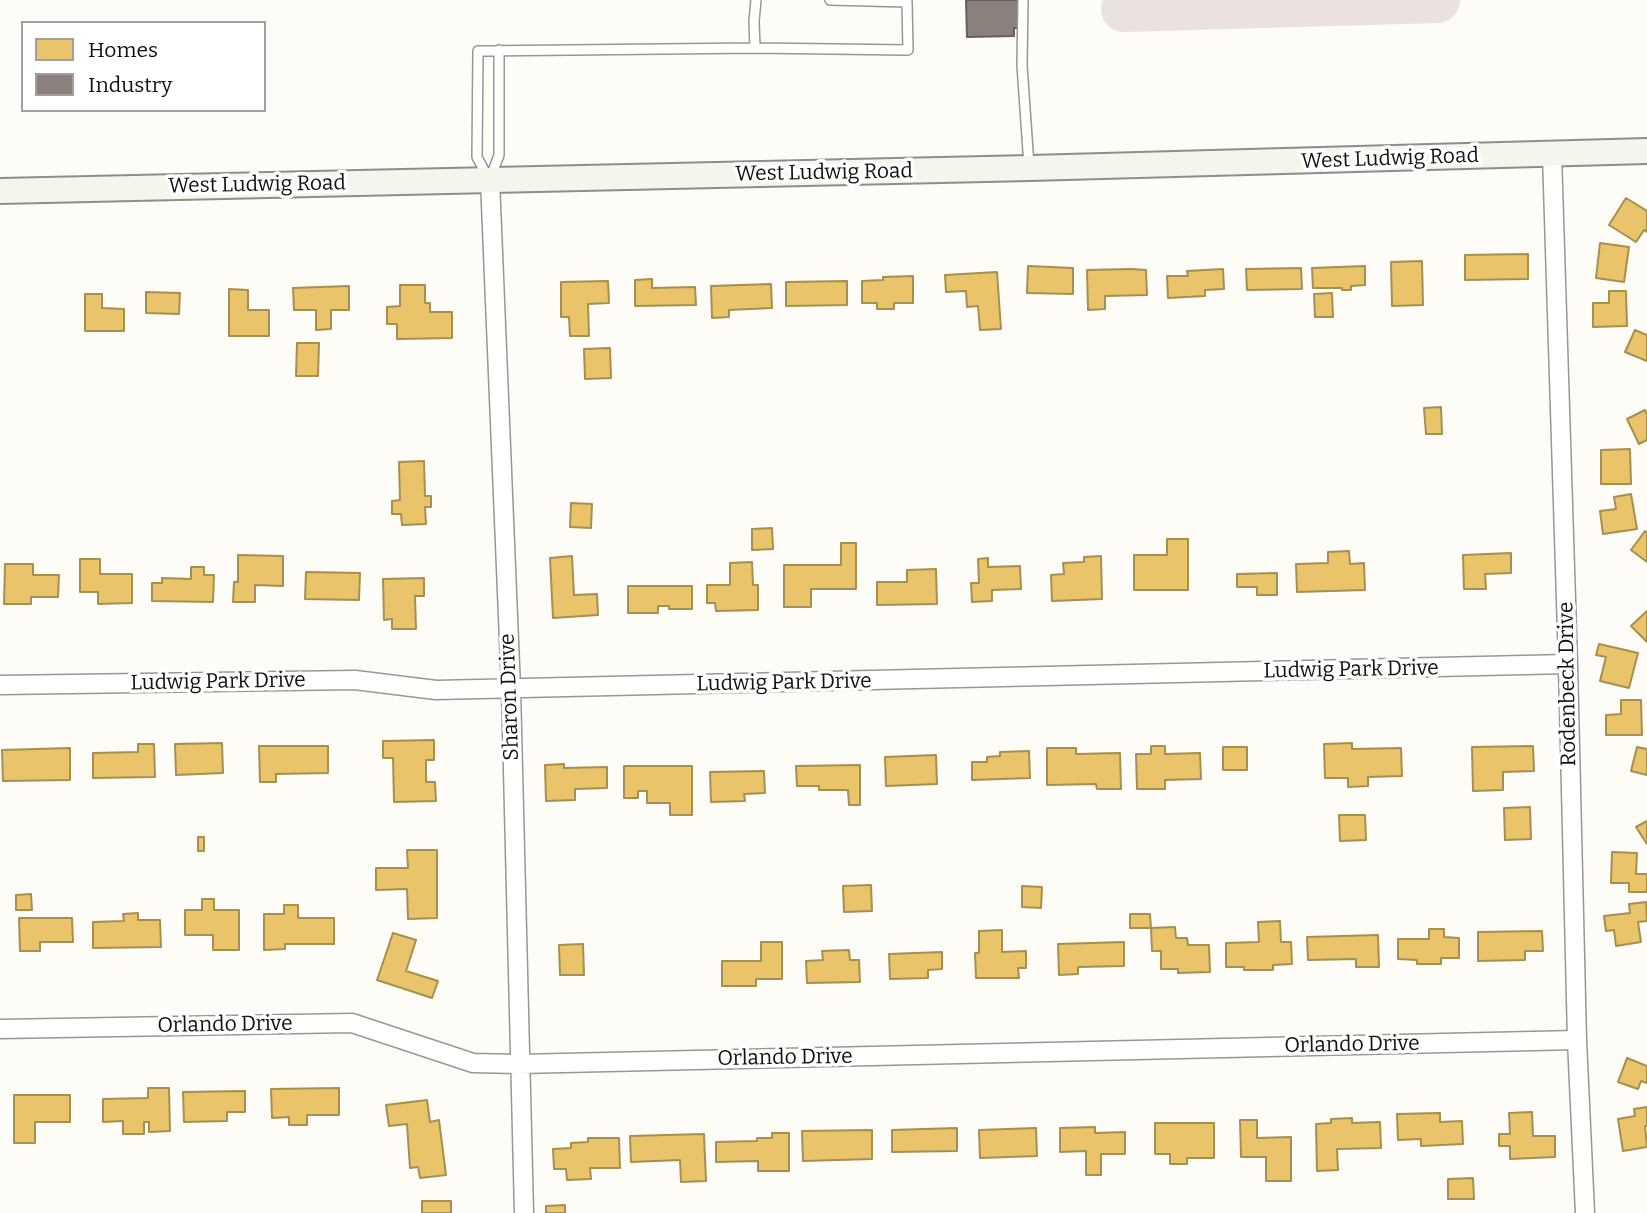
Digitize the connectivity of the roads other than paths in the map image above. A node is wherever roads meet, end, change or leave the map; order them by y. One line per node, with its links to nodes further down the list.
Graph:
1 (756, 0): 4 (lane)
2 (830, 0): 4 (lane)
3 (1023, 0): 8 (lane)
4 (755, 48): 5 (lane)
5 (499, 50): 9 (lane); 9 (lane)
6 (1647, 150): 7 (main road, West Ludwig Road)
7 (1552, 154): 8 (main road, West Ludwig Road); 11 (street, Rodenbeck Drive)
8 (1030, 168): 9 (main road, West Ludwig Road)
9 (490, 180): 10 (main road, West Ludwig Road); 13 (street, Sharon Drive)
10 (0, 191)
11 (1568, 664): 13 (street, Ludwig Park Drive); 15 (street, Rodenbeck Drive)
12 (0, 685): 13 (street, Ludwig Park Drive)
13 (511, 689): 16 (street, Sharon Drive)
14 (0, 1029): 16 (street, Orlando Drive)
15 (1577, 1040): 16 (street, Orlando Drive); 18 (street, Rodenbeck Drive)
16 (519, 1064): 17 (street, Sharon Drive)
17 (524, 1213)
18 (1585, 1213)

